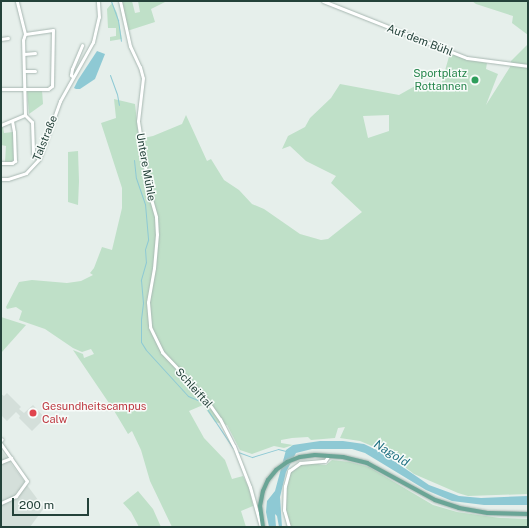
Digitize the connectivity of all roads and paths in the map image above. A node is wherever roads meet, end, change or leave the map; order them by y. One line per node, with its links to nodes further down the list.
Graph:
1 (17, 1): 5 (street)
2 (98, 1): 14 (street, Talstraße)
3 (120, 1): 23 (street, Untere Mühle)
4 (323, 1): 11 (street, Auf dem Bühl)
5 (25, 34): 10 (street); 16 (street)
6 (8, 38): 7 (street)
7 (1, 39)
8 (82, 45): 14 (street, Talstraße)
9 (35, 53): 10 (street)
10 (24, 54): 12 (street)
11 (528, 66)
12 (24, 71): 13 (street); 16 (street)
13 (36, 71)
14 (73, 77): 20 (street, Talstraße)
15 (1, 89): 16 (street)
16 (24, 89): 17 (street)
17 (25, 115): 18 (street); 20 (street)
18 (12, 121): 19 (street); 21 (street)
19 (1, 125)
20 (39, 159): 22 (street, Talstraße)
21 (1, 163)
22 (1, 179)
23 (156, 248): 30 (street, Schleiftal)
24 (1, 444): 26 (street)
25 (329, 455): 29 (main road); 30 (main road); 31 (street)
26 (12, 458): 27 (street); 28 (street)
27 (1, 462)
28 (1, 503)
29 (528, 514)
30 (262, 527)
31 (289, 527)

